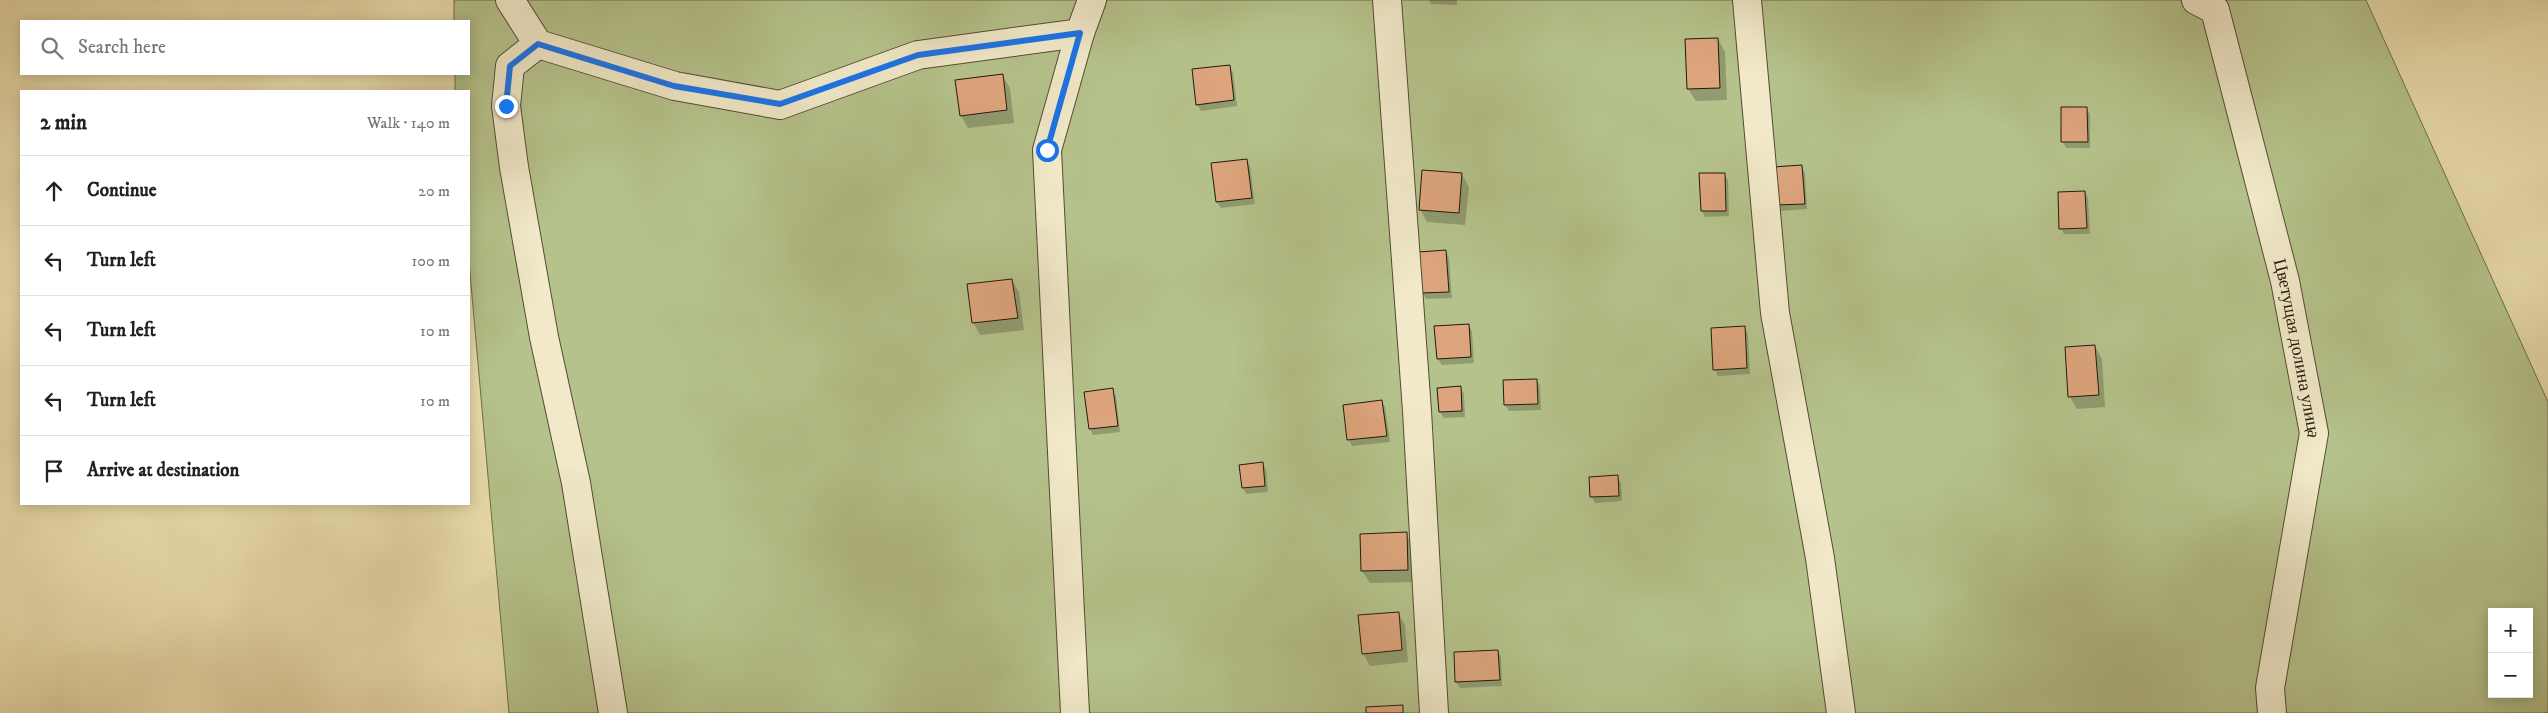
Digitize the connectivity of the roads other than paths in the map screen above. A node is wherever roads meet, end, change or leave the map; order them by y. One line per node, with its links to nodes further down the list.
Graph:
1 (510, 0): 7 (street)
2 (1092, 0): 6 (street)
3 (1388, 0): 10 (street)
4 (1747, 0): 11 (street)
5 (2196, 0): 12 (street, Цветущая долина улица)
6 (1080, 33): 7 (street); 9 (street)
7 (538, 44): 8 (street)
8 (614, 713)
9 (1075, 713)
10 (1434, 713)
11 (1841, 713)
12 (2272, 713)

